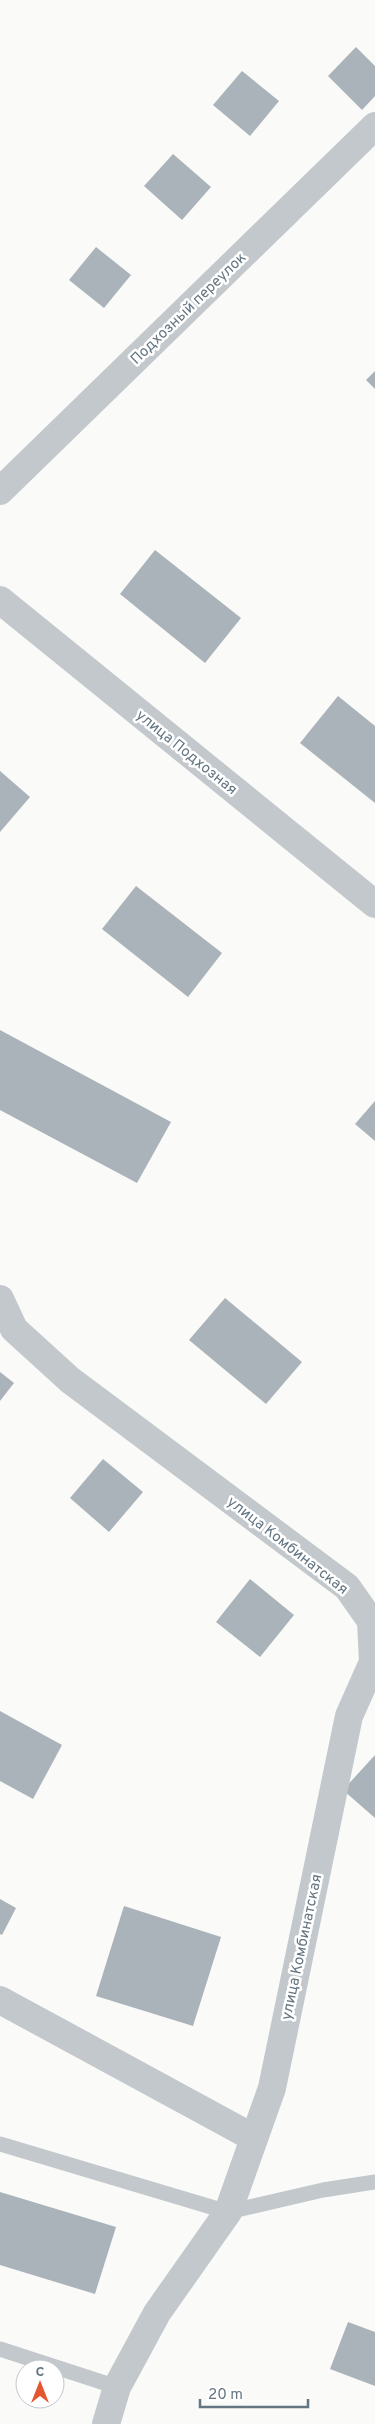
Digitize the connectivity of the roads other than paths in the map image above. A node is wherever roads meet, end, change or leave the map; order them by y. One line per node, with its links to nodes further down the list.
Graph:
1 (375, 126): 2 (street, Подхозный переулок)
2 (0, 491)
3 (0, 600): 4 (street, улица Подхозная)
4 (375, 904)
5 (0, 1299): 7 (street, улица Комбинатская)
6 (0, 2000): 7 (street)
7 (254, 2138): 10 (street, улица Комбинатская)
8 (0, 2144): 10 (lane)
9 (375, 2182): 10 (lane)
10 (228, 2212): 12 (street, улица Комбинатская)
11 (0, 2349): 12 (lane)
12 (117, 2387): 13 (street, улица Комбинатская)
13 (106, 2424)

